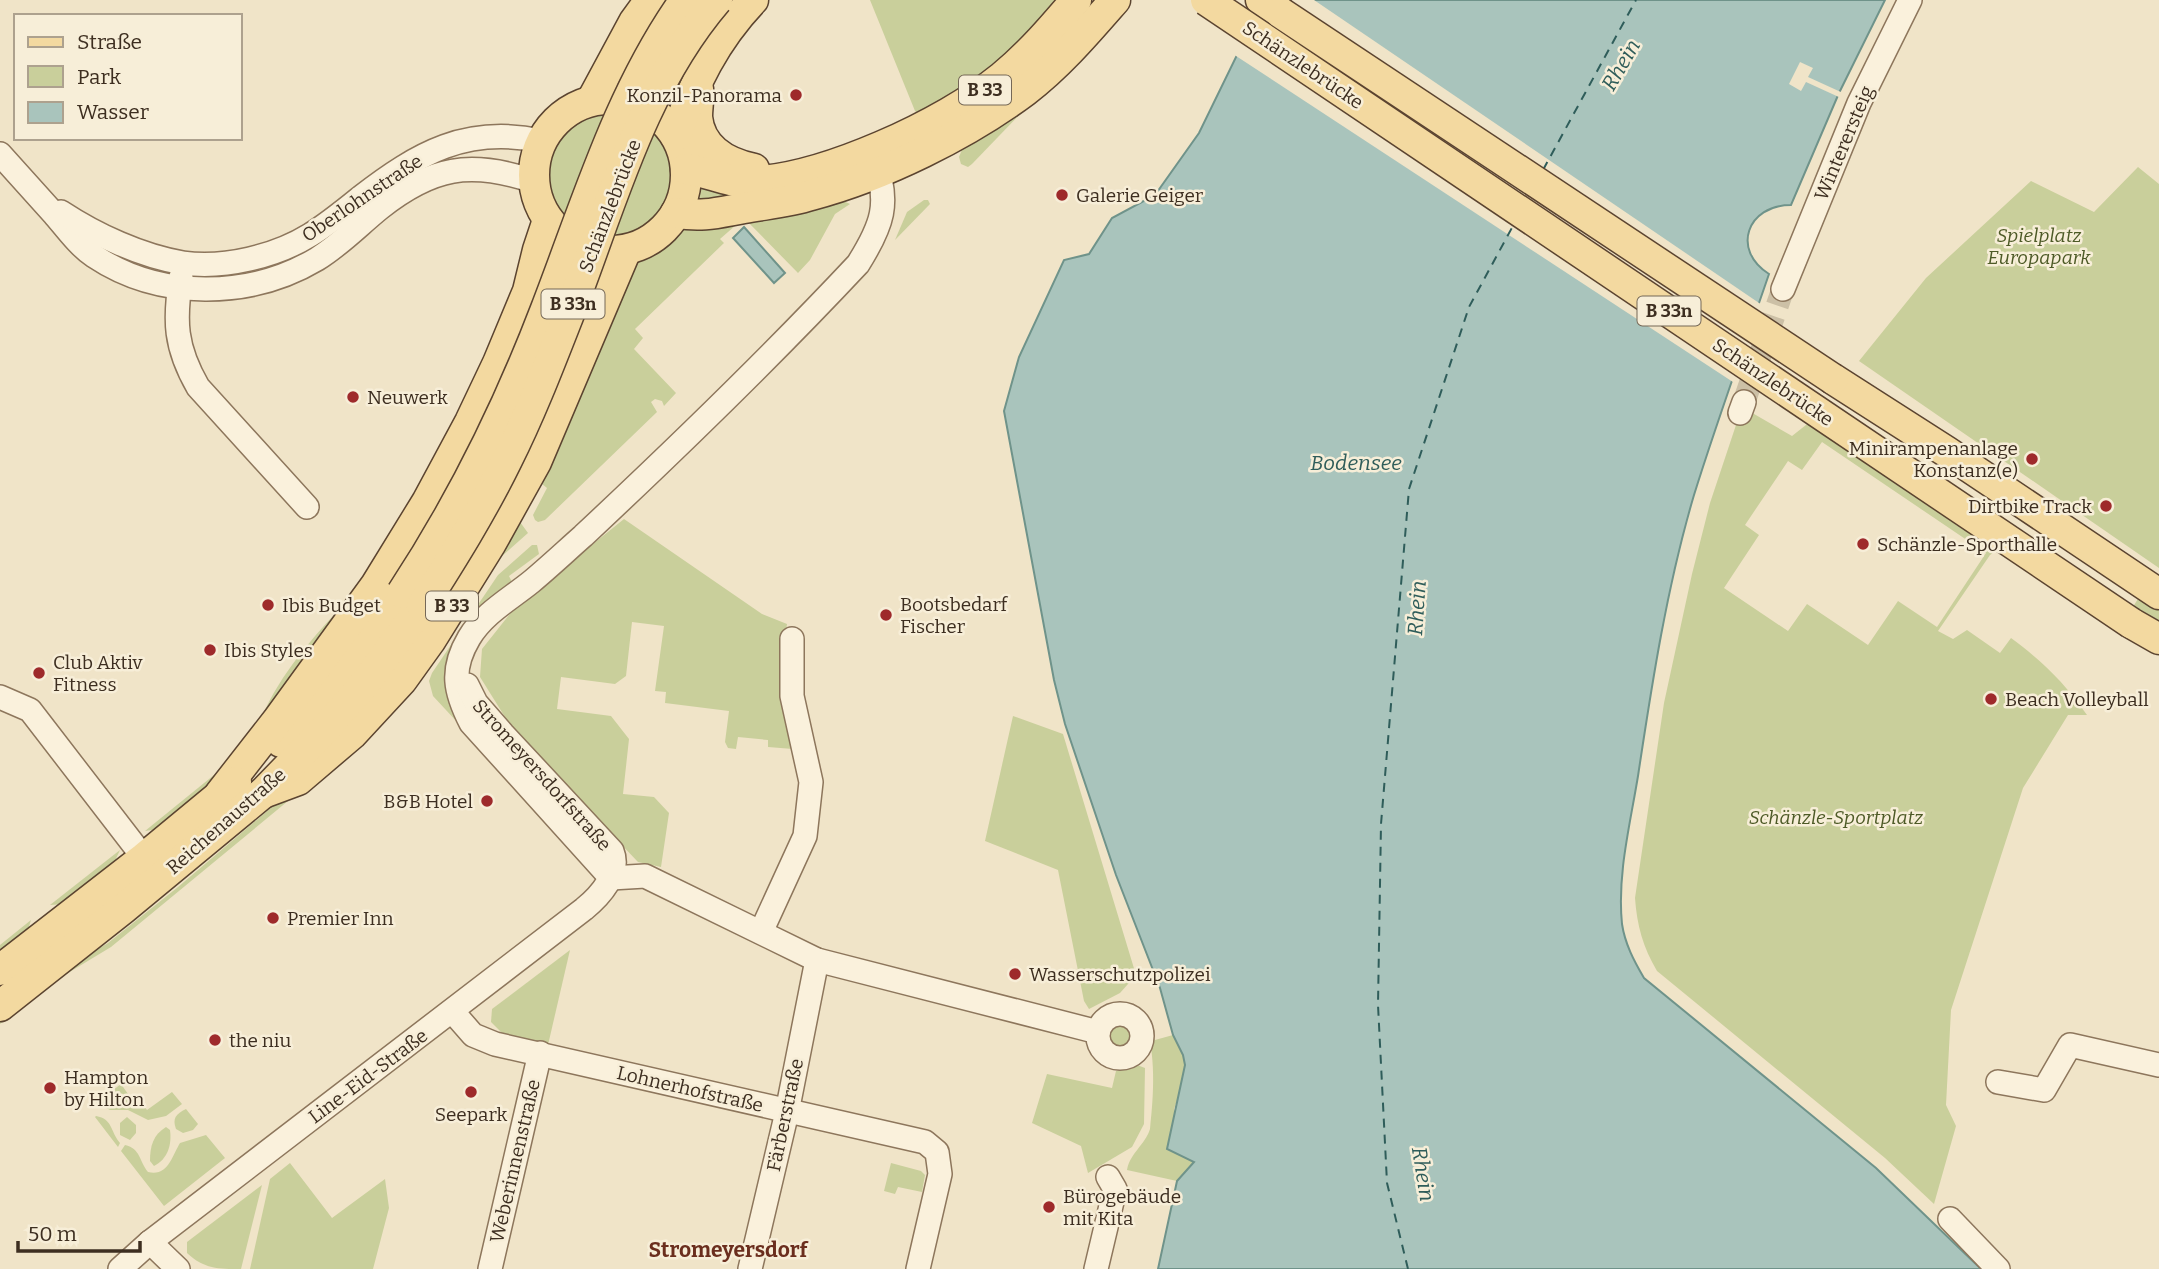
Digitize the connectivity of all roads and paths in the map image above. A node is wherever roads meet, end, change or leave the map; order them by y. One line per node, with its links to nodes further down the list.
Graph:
1 (650, 0): 12 (main road)
2 (685, 0): 29 (main road, Schänzlebrücke / B 33n, bridge)
3 (717, 0): 29 (main road, Schänzlebrücke / B 33n, bridge)
4 (753, 0): 11 (main road)
5 (1076, 0): 16 (main road, B 33)
6 (1115, 0): 10 (main road, B 33)
7 (1206, 0): 31 (main road, Schänzlebrücke / B 33n, bridge)
8 (1910, 0): 26 (street, Winterersteig)
9 (1271, 4): 28 (main road, Schänzlebrücke / B 33n, bridge)
10 (1090, 12): 16 (main road, B 33)
11 (698, 78): 13 (main road); 18 (main road)
12 (592, 100): 13 (main road); 14 (main road)
13 (676, 136): 17 (main road)
14 (541, 141): 19 (main road); 24 (street, Oberlohnstraße)
15 (0, 155): 20 (street, Oberlohnstraße)
16 (875, 161): 18 (main road, B 33); 21 (main road, B 33); 36 (street, Stromeyersdorfstraße)
17 (685, 169): 18 (main road, B 33); 21 (main road)
18 (771, 180)
19 (533, 181): 22 (main road); 25 (street, Oberlohnstraße)
20 (36, 193): 24 (street, Oberlohnstraße); 25 (street, Oberlohnstraße)
21 (676, 213): 23 (main road)
22 (548, 220): 23 (main road); 34 (main road)
23 (626, 250): 33 (main road, B 33)
24 (184, 263): 25 (street)
25 (179, 289): 27 (street)
26 (1783, 289)
27 (307, 507)
28 (2156, 592)
29 (412, 600): 33 (main road, Reichenaustraße / B 33n); 34 (main road, Reichenaustraße / B 33n)
30 (792, 639): 37 (street)
31 (2159, 639)
32 (0, 697): 35 (street, Reichenaustraße)
33 (263, 793): 40 (main road, Reichenaustraße / B 33)
34 (220, 794): 35 (main road, Reichenaustraße)
35 (144, 858): 39 (main road, Reichenaustraße)
36 (611, 878): 37 (street, Stromeyersdorfstraße); 41 (street, Line-Eid-Straße)
37 (761, 932): 38 (street, Stromeyersdorfstraße)
38 (817, 960): 42 (street, Stromeyersdorfstraße); 46 (street, Färberstraße)
39 (0, 970)
40 (0, 1006)
41 (452, 1011): 43 (street, Lohnerhofstraße); 49 (street, Line-Eid-Straße)
42 (1098, 1032)
43 (540, 1054): 46 (street, Lohnerhofstraße); 52 (street, Weberinnenstraße)
44 (2159, 1065): 45 (street)
45 (1998, 1082)
46 (787, 1112): 53 (street, Färberstraße); 54 (street, Lohnerhofstraße)
47 (1108, 1177): 55 (street)
48 (1950, 1219): 56 (street)
49 (150, 1242): 50 (street, Line-Eid-Straße); 51 (street)
50 (120, 1269)
51 (178, 1269)
52 (490, 1269)
53 (750, 1269)
54 (918, 1269)
55 (1096, 1269)
56 (1998, 1269)

